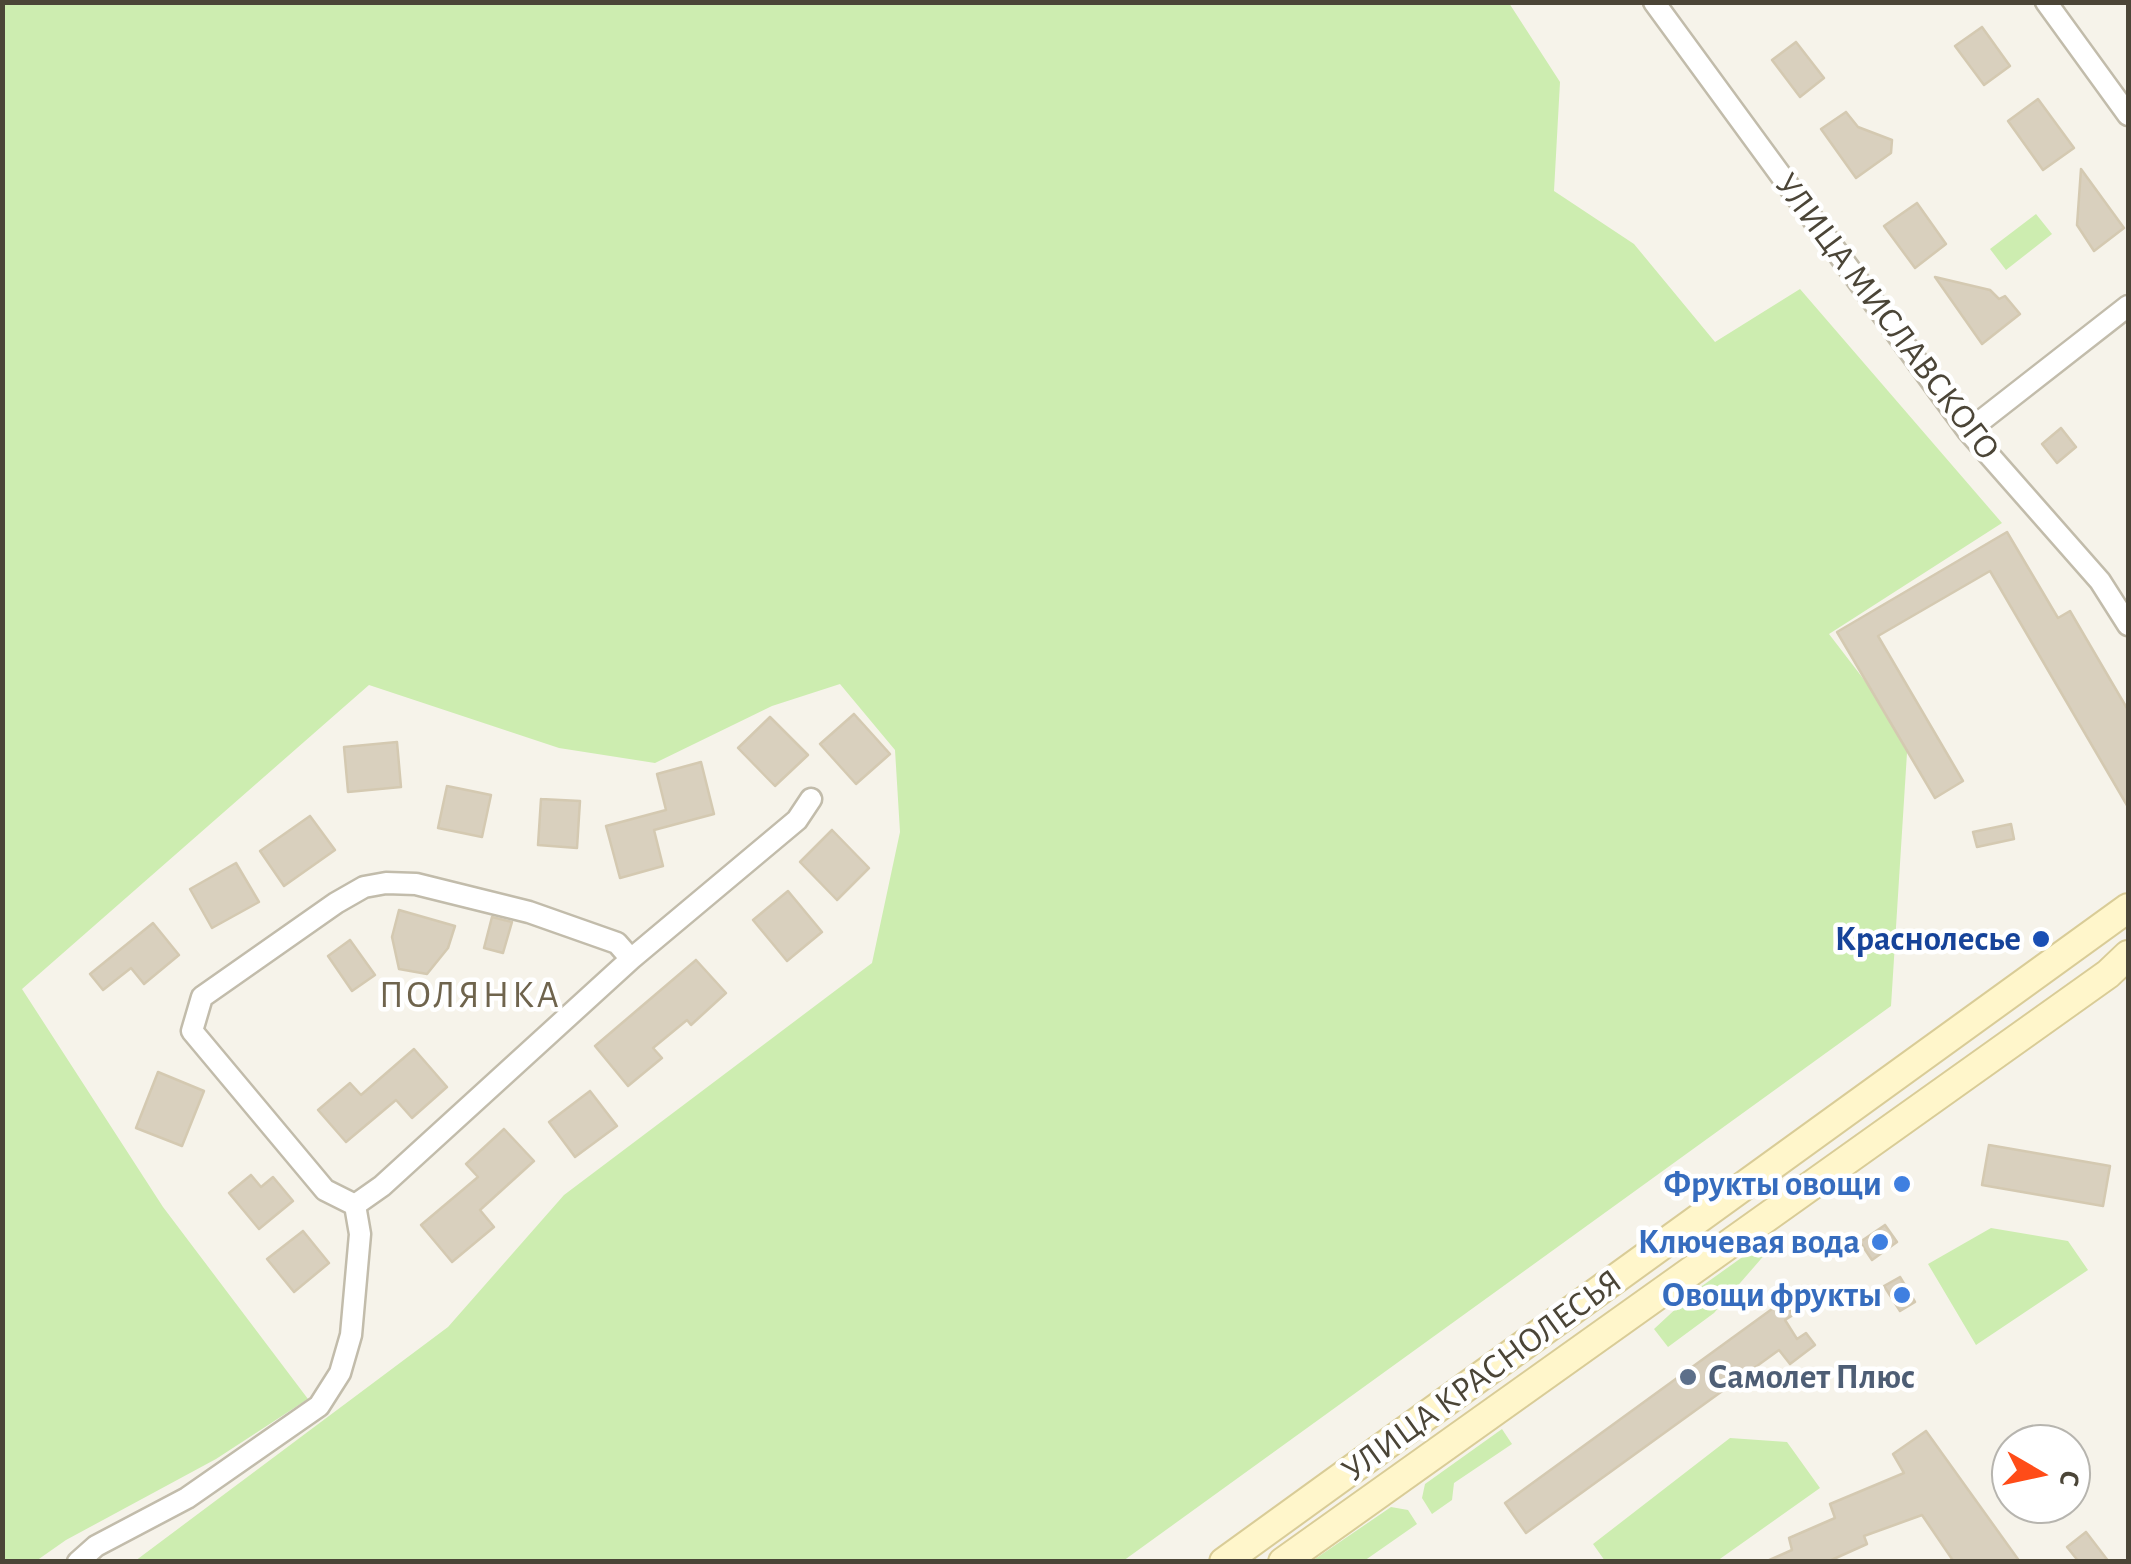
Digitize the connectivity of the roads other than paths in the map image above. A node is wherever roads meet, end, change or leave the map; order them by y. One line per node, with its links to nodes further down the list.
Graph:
1 (1654, 2): 5 (street, УЛИЦА МИСЛАВСКОГО)
2 (2046, 2): 3 (street)
3 (2128, 115)
4 (2128, 306): 5 (street)
5 (1968, 430): 6 (street, УЛИЦА МИСЛАВСКОГО)
6 (2128, 625)
7 (811, 800): 10 (street)
8 (2128, 908): 9 (street, УЛИЦА КРАСНОЛЕСЬЯ)
9 (2084, 941): 11 (street); 14 (street, УЛИЦА КРАСНОЛЕСЬЯ)
10 (631, 959): 12 (street); 12 (street)
11 (2118, 964): 15 (street, УЛИЦА КРАСНОЛЕСЬЯ)
12 (355, 1206): 13 (street)
13 (78, 1562)
14 (1224, 1562)
15 (1283, 1562)

